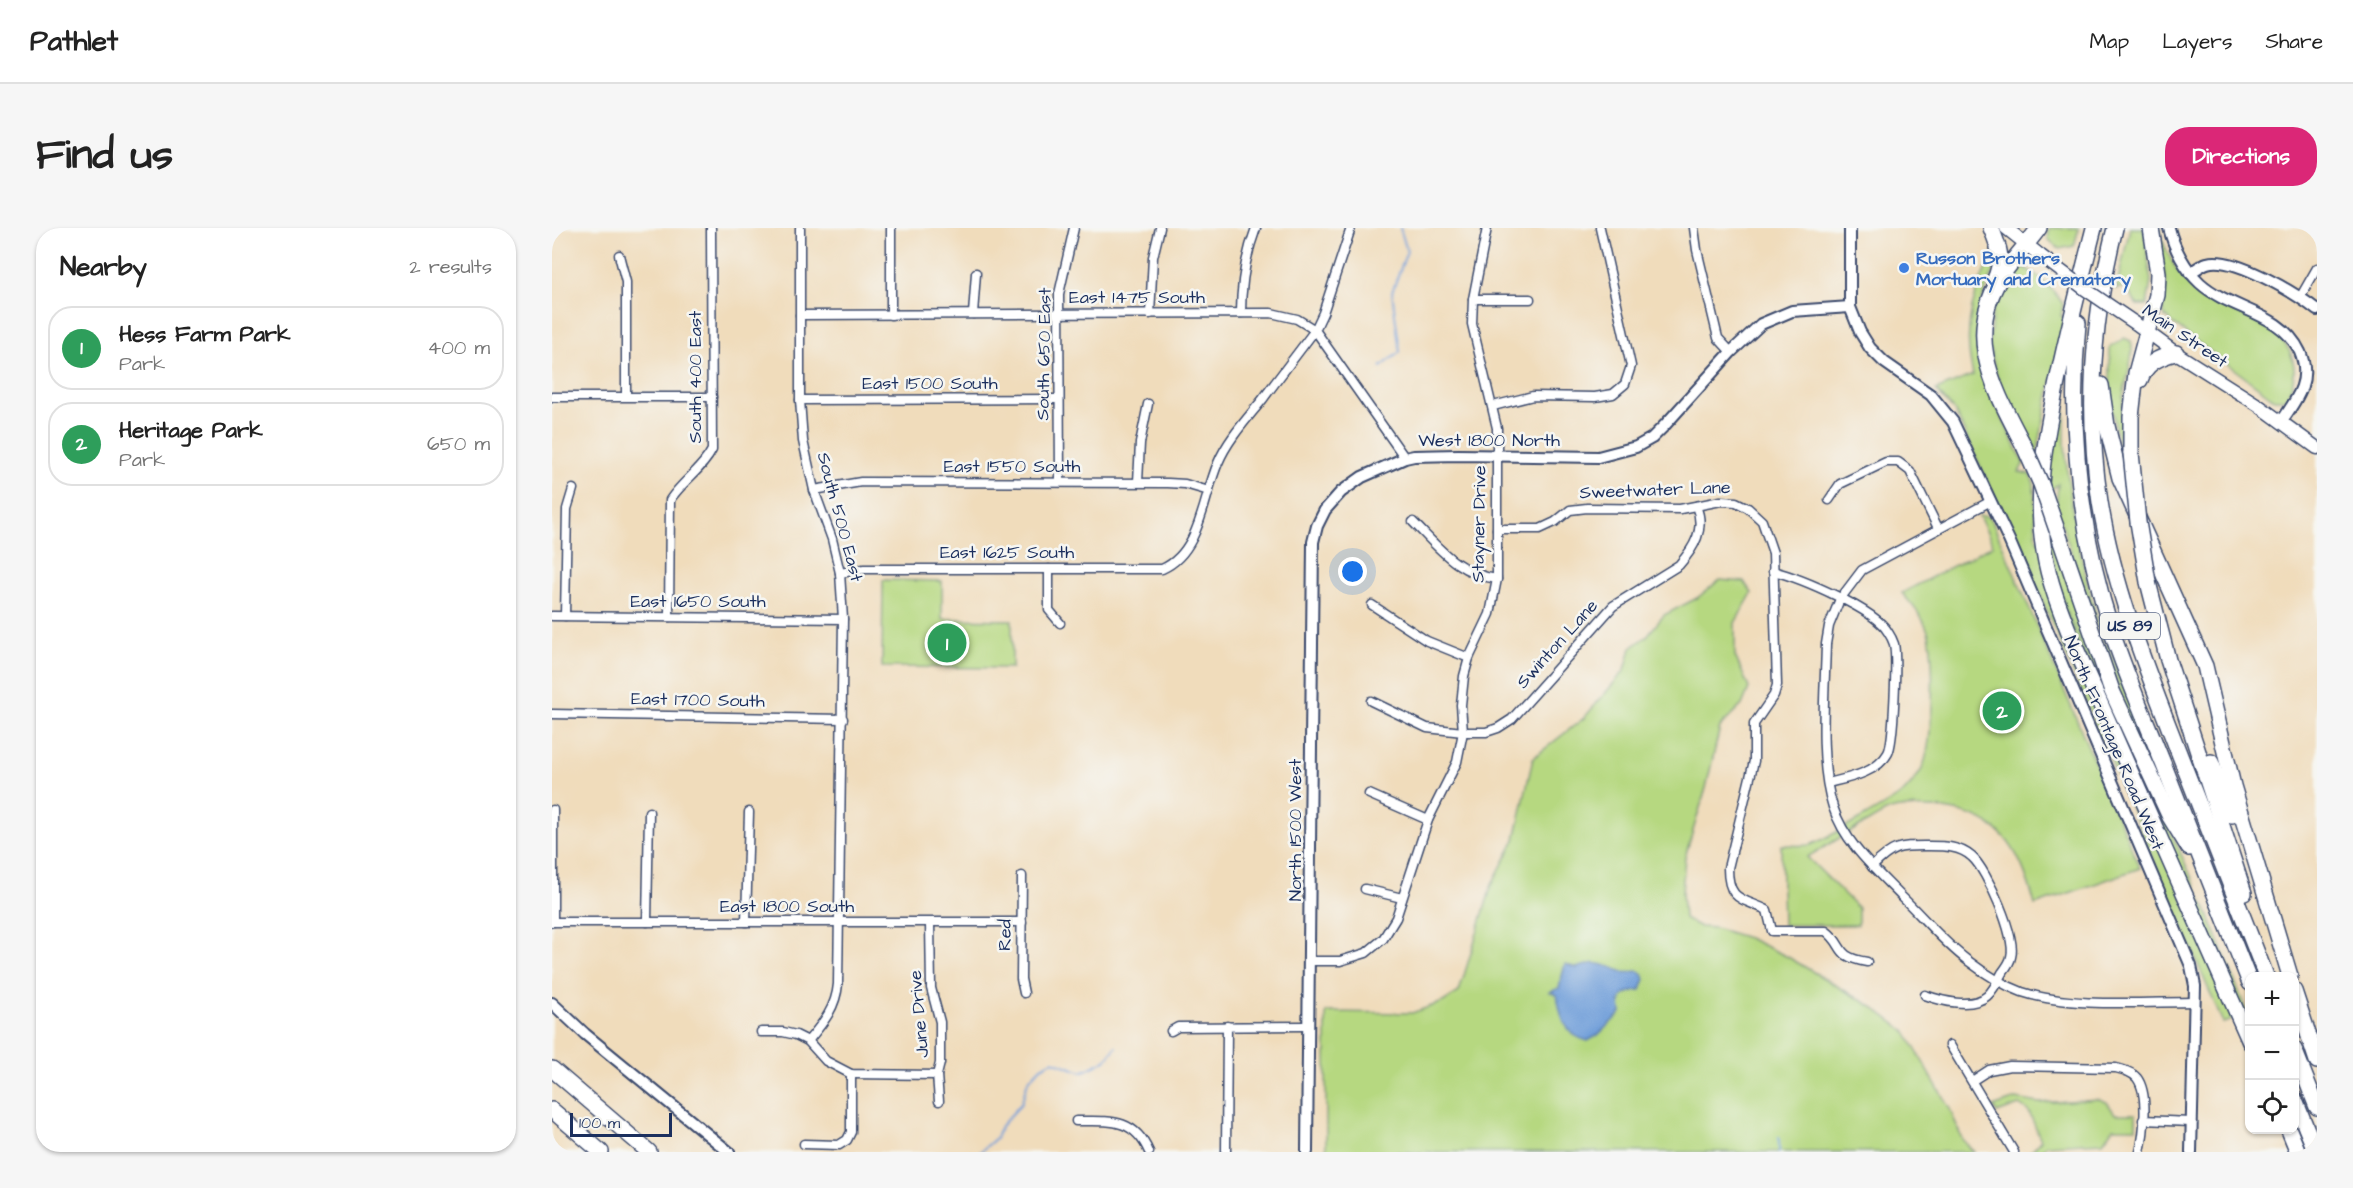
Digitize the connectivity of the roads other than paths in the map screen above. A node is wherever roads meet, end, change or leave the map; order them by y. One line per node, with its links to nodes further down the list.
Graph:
1 (711, 228): 44 (street, South 400 East)
2 (800, 228): 34 (street, South 500 East)
3 (891, 228): 35 (street)
4 (1074, 228): 32 (street, South 650 East)
5 (1160, 228): 33 (street)
6 (1256, 228): 31 (street)
7 (1351, 228): 37 (street)
8 (1486, 228): 27 (street, Stayner Drive)
9 (1600, 228): 48 (street)
10 (1694, 228): 39 (street)
11 (1851, 228): 29 (street)
12 (1991, 228): 25 (highway)
13 (2006, 228): 19 (main road)
14 (2039, 228): 19 (highway)
15 (2115, 228): 21 (highway, US 89)
16 (2151, 228): 38 (highway)
17 (2169, 228): 24 (street)
18 (2092, 235): 91 (highway, US 89); 115 (highway)
19 (2026, 245): 25 (highway); 38 (main road, Main Street, bridge)
20 (619, 255): 42 (street)
21 (2107, 262): 90 (highway); 103 (highway, US 89)
22 (2317, 268): 26 (street)
23 (976, 273): 36 (street)
24 (2190, 273): 26 (street); 49 (street)
25 (1992, 295): 91 (highway, bridge)
26 (2301, 296): 30 (street)
27 (1473, 299): 28 (street); 48 (street, Stayner Drive)
28 (1530, 299)
29 (1850, 306): 39 (street, West 1800 North); 59 (street, North Frontage Road West)
30 (2317, 310)
31 (1241, 313): 33 (street, East 1475 South); 37 (street, East 1475 South)
32 (1058, 314): 33 (street, East 1475 South); 36 (street, East 1475 South); 45 (street, South 650 East)
33 (1150, 314)
34 (800, 315): 35 (street, East 1475 South); 46 (street, South 500 East)
35 (891, 315): 36 (street, East 1475 South)
36 (974, 315)
37 (1315, 330): 52 (street, East 1475 South); 57 (street)
38 (2148, 333): 40 (main road, Main Street); 41 (highway)
39 (1731, 352): 51 (street, West 1800 North)
40 (2176, 353): 41 (highway); 49 (main road, Main Street)
41 (2134, 393): 76 (highway, bridge)
42 (626, 396): 43 (street); 44 (street)
43 (552, 397)
44 (712, 397): 73 (street, South 400 East)
45 (1059, 399): 46 (street, East 1500 South); 53 (street, South 650 East)
46 (800, 400): 56 (street, South 500 East)
47 (1148, 404): 54 (street)
48 (1493, 406): 51 (street, Stayner Drive)
49 (2282, 422): 50 (main road, Main Street)
50 (2317, 448)
51 (1496, 455): 52 (street, West 1800 North); 64 (street, Stayner Drive)
52 (1405, 458): 61 (street, West 1800 North)
53 (1060, 482): 54 (street, East 1550 South); 56 (street, East 1550 South)
54 (1138, 482): 57 (street, East 1550 South)
55 (573, 489): 72 (street)
56 (814, 489): 67 (street, South 500 East)
57 (1209, 491): 65 (street, East 1625 South)
58 (1829, 500): 63 (street)
59 (1991, 501): 63 (street); 109 (street, North Frontage Road West)
60 (1696, 506): 64 (street, Sweetwater Lane); 66 (street, Sweetwater Lane); 81 (street, Swinton Lane)
61 (1325, 510): 100 (street, North 1500 West)
62 (1413, 522): 68 (street)
63 (1938, 528): 69 (street)
64 (1497, 529): 68 (street, Stayner Drive)
65 (1049, 569): 67 (street, East 1625 South); 75 (street)
66 (1773, 571): 69 (street); 101 (street, Sweetwater Lane)
67 (840, 573): 74 (street, South 500 East)
68 (1497, 579): 77 (street, Stayner Drive)
69 (1840, 599): 82 (street); 82 (street)
70 (1372, 605): 77 (street)
71 (552, 616): 72 (street, East 1650 South)
72 (565, 616): 73 (street, East 1650 South)
73 (669, 617): 74 (street, East 1650 South)
74 (843, 619): 80 (street, South 500 East)
75 (1060, 623)
76 (2166, 647): 90 (highway); 104 (highway)
77 (1469, 658): 81 (street, Stayner Drive)
78 (1371, 700): 81 (street, Swinton Lane)
79 (552, 714): 80 (street, East 1700 South)
80 (843, 719): 97 (street, South 500 East)
81 (1463, 732): 87 (street, Stayner Drive)
82 (1828, 783): 88 (street)
83 (1369, 794): 87 (street)
84 (553, 810): 94 (street)
85 (649, 812): 95 (street)
86 (749, 812): 96 (street)
87 (1428, 820): 93 (street, Stayner Drive)
88 (1872, 867): 106 (street); 106 (street)
89 (1022, 876): 98 (street, Red)
90 (2260, 878): 105 (highway)
91 (2210, 883): 102 (highway, US 89)
92 (1365, 889): 93 (street)
93 (1402, 898): 100 (street, Stayner Drive)
94 (552, 922): 95 (street, East 1800 South)
95 (647, 922): 96 (street, East 1800 South)
96 (746, 922): 97 (street, East 1800 South)
97 (839, 922): 99 (street, East 1800 South); 117 (street, South 500 East)
98 (1022, 922): 99 (street, East 1800 South); 107 (street, Red)
99 (930, 923): 123 (street, June Drive)
100 (1310, 961): 113 (street, North 1500 West)
101 (1867, 962)
102 (2246, 972)
103 (2264, 972)
104 (2265, 972)
105 (2289, 972)
106 (1998, 981): 108 (street); 109 (street)
107 (1024, 993)
108 (1925, 995)
109 (2195, 1002): 131 (street, North Frontage Road West)
110 (552, 1003): 136 (street)
111 (2299, 1004): 120 (highway)
112 (1227, 1026): 113 (street); 114 (street); 138 (street)
113 (1307, 1026): 139 (street, North 1500 West)
114 (1171, 1031)
115 (2245, 1031)
116 (761, 1032): 117 (street)
117 (808, 1041): 122 (street)
118 (1950, 1045): 124 (street)
119 (2299, 1060): 126 (highway)
120 (2317, 1061)
121 (552, 1069): 135 (highway)
122 (851, 1074): 123 (street); 133 (street)
123 (937, 1075): 125 (street, June Drive)
124 (1971, 1081): 129 (street); 140 (street)
125 (939, 1101)
126 (2317, 1107)
127 (2299, 1108): 144 (highway)
128 (555, 1112): 134 (highway)
129 (2143, 1120): 131 (street); 141 (street)
130 (1076, 1121): 137 (street)
131 (2192, 1122): 142 (street, North Frontage Road West)
132 (2291, 1134): 143 (highway)
133 (804, 1149)
134 (601, 1152)
135 (649, 1152)
136 (729, 1152)
137 (1149, 1152)
138 (1226, 1152)
139 (1307, 1152)
140 (2014, 1152)
141 (2140, 1152)
142 (2191, 1152)
143 (2298, 1152)
144 (2316, 1152)

